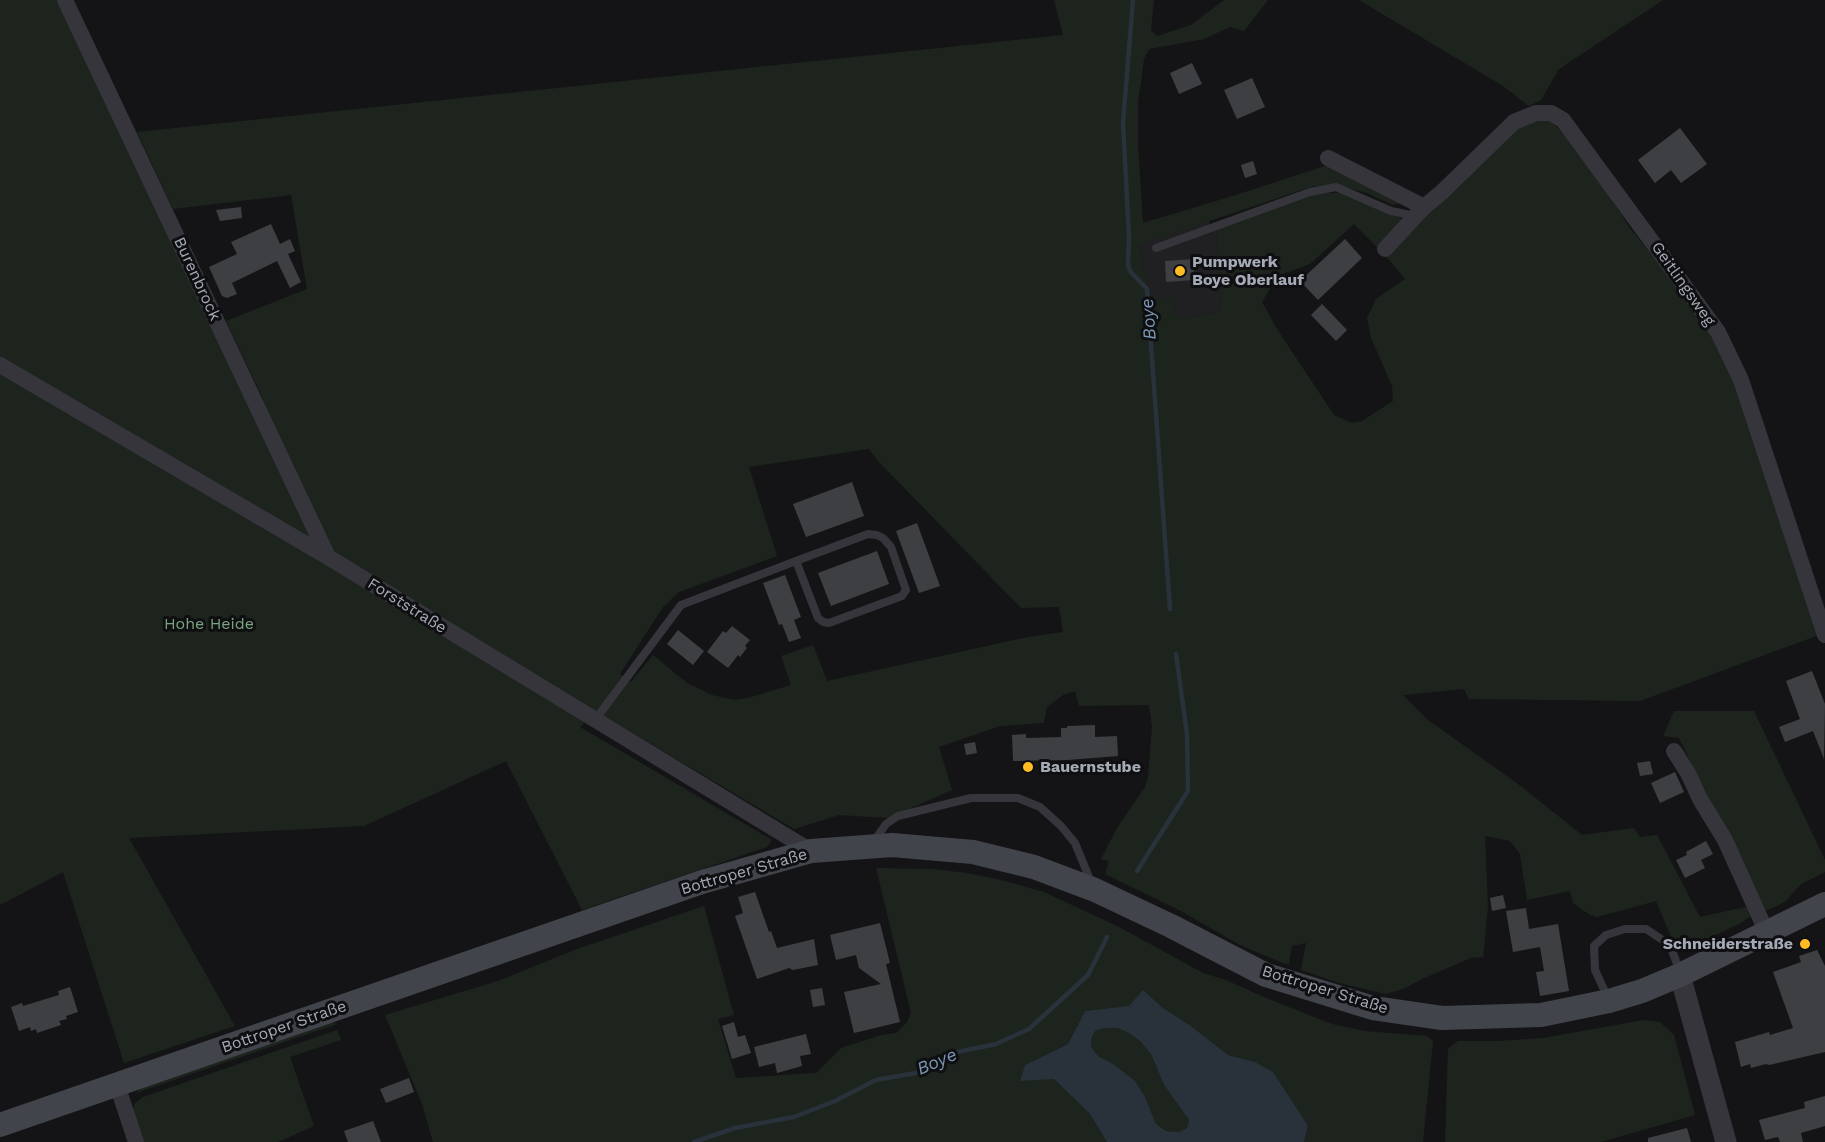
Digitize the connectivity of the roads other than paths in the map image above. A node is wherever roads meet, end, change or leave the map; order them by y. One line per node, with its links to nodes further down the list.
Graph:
1 (65, 0): 7 (street, Burenbrock)
2 (1328, 159): 3 (street)
3 (1420, 212): 4 (lane); 5 (street, Geitlingsweg); 9 (street, Geitlingsweg)
4 (1156, 248)
5 (1385, 249)
6 (0, 365): 7 (street, Forststraße)
7 (328, 557): 10 (street, Forststraße)
8 (796, 561): 8 (lane); 10 (lane)
9 (1824, 631)
10 (594, 721): 13 (street, Forststraße)
11 (1674, 751): 16 (street)
12 (870, 847): 13 (main road, Bottroper Straße); 14 (main road, Bottroper Straße); 14 (lane)
13 (811, 851): 19 (main road, Bottroper Straße)
14 (1095, 890): 18 (main road, Bottroper Straße)
15 (1825, 904): 16 (main road, Bottroper Straße)
16 (1767, 933): 17 (main road, Bottroper Straße)
17 (1680, 975): 18 (main road, Bottroper Straße); 18 (lane); 22 (street)
18 (1609, 1001)
19 (117, 1085): 20 (main road, Bottroper Straße); 21 (street)
20 (0, 1125)
21 (136, 1142)
22 (1726, 1142)

